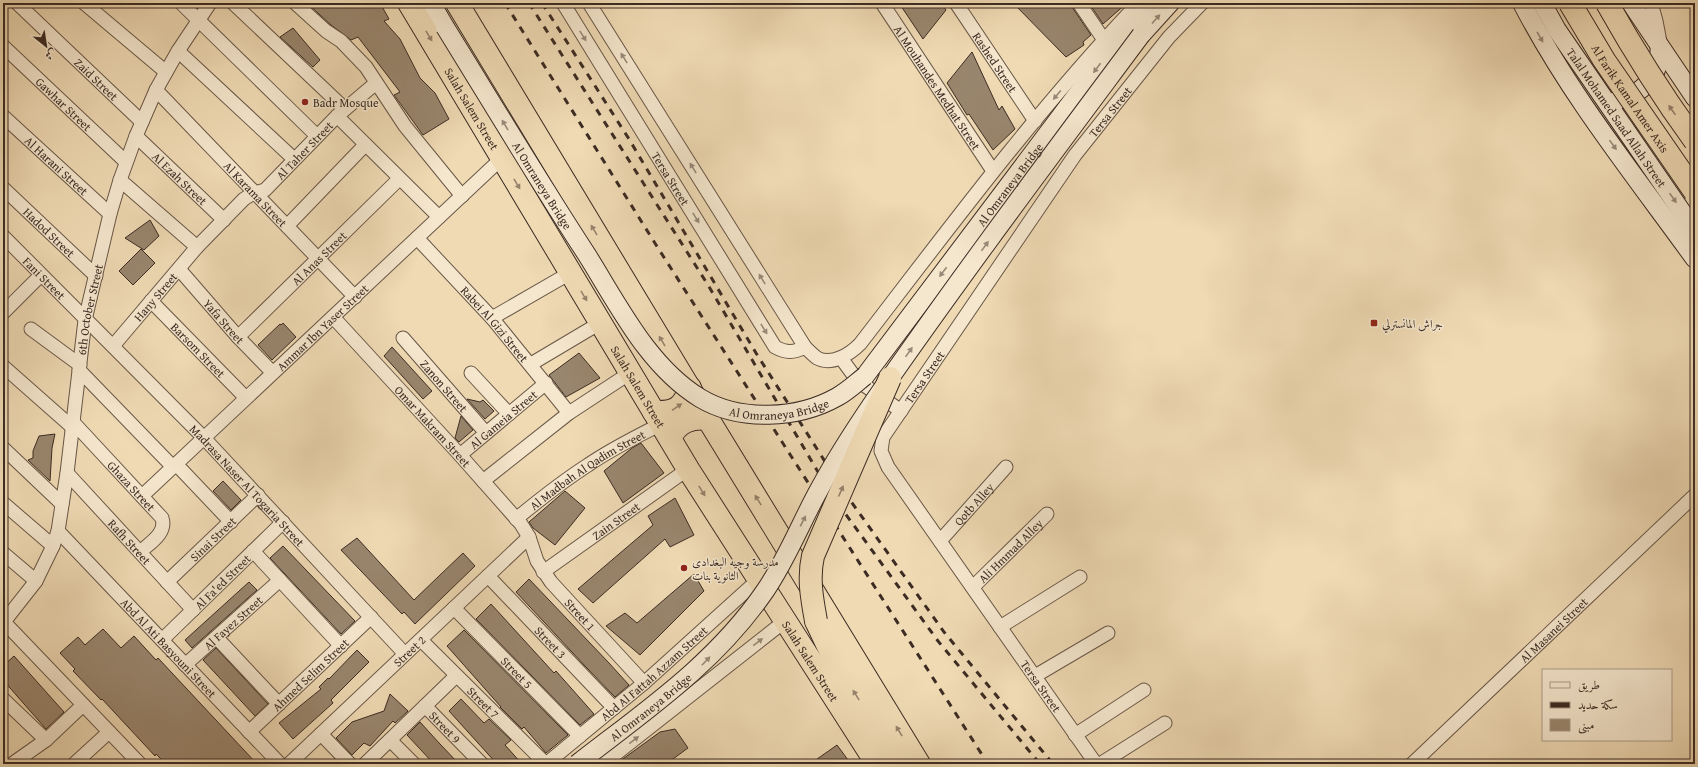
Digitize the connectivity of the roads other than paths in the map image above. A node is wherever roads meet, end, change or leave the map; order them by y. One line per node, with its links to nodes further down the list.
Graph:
1 (17, 3): 39 (street, Zaid Street)
2 (84, 3): 30 (street)
3 (181, 3): 25 (street)
4 (210, 3): 25 (street, 6th October Street)
5 (233, 3): 36 (street)
6 (295, 3): 31 (street)
7 (409, 3): 44 (highway, Salah Salem Street, one-way to 44)
8 (431, 3): 16 (street, Al Omraneya Bridge, one-way to 8, bridge)
9 (457, 3): 89 (highway, one-way to 9)
10 (563, 3): 79 (street, Tersa Street, one-way to 79)
11 (589, 3): 79 (street, Tersa Street, one-way to 11)
12 (882, 3): 47 (street, Al Mouhandes Medhat Street)
13 (956, 3): 38 (street, Rashed Street)
14 (1079, 3): 26 (street)
15 (1139, 3): 26 (street)
16 (1146, 3)
17 (1170, 3): 87 (street, Al Omraneya Bridge, one-way to 17, bridge)
18 (1202, 3): 91 (street, Tersa Street)
19 (1522, 3): 33 (street, one-way to 33)
20 (1542, 3): 35 (street, Talal Mohamed Saad Allah Street)
21 (1570, 3): 51 (highway, Al Farik Kamal Amer Axis, bridge)
22 (1606, 3): 42 (highway, one-way to 22, bridge)
23 (1631, 3): 28 (street)
24 (1651, 3): 28 (street)
25 (199, 18): 29 (street, 6th October Street); 41 (street)
26 (1104, 40): 38 (street, one-way to 38)
27 (3, 46): 46 (street, Gawhar Street)
28 (1660, 47): 34 (street); 35 (street)
29 (178, 51): 30 (street, 6th October Street); 45 (street)
30 (166, 72): 32 (street, 6th October Street)
31 (376, 83): 36 (street, Al Taher Street); 53 (street)
32 (156, 90): 39 (street, 6th October Street); 52 (street, Al Karama Street)
33 (1576, 93): 35 (street); 63 (street, one-way to 63)
34 (1695, 98)
35 (1607, 102): 58 (street, Talal Mohamed Saad Allah Street, one-way to 58)
36 (341, 113): 41 (street, Al Taher Street); 43 (street)
37 (3, 116): 54 (street, Al Harani Street)
38 (1035, 121): 47 (street)
39 (142, 122): 40 (street, 6th October Street)
40 (136, 136): 46 (street, 6th October Street); 56 (street, Al Ezah Street)
41 (317, 136): 45 (street, Al Taher Street)
42 (1695, 141)
43 (365, 145): 48 (street); 57 (street)
44 (502, 158): 53 (street, Ammar Ibn Yaser Street); 65 (highway, Salah Salem Street, one-way to 65)
45 (294, 160): 52 (street, Al Taher Street)
46 (126, 162): 49 (street, 6th October Street)
47 (993, 171): 80 (street)
48 (399, 179): 55 (street); 62 (street, Al Anas Street)
49 (120, 180): 54 (street, 6th October Street); 61 (street)
50 (3, 188): 67 (street, Hadod Street)
51 (1695, 192)
52 (256, 193): 56 (street, Al Taher Street); 57 (street, Al Karama Street)
53 (462, 196): 55 (street, Ammar Ibn Yaser Street)
54 (110, 214): 67 (street, 6th October Street)
55 (439, 217): 59 (street, Ammar Ibn Yaser Street)
56 (224, 220): 61 (street, Al Taher Street)
57 (287, 226): 62 (street, Al Karama Street)
58 (1695, 231)
59 (417, 238): 68 (street, Ammar Ibn Yaser Street); 72 (street, Rabei Al Gizi Street)
60 (4, 240): 66 (street, Fani Street)
61 (197, 247): 64 (street, Hany Street)
62 (318, 258): 68 (street, Al Karama Street); 76 (street, Al Anas Street)
63 (1695, 258)
64 (179, 269): 69 (street, Hany Street); 76 (street, Yafa Street)
65 (570, 273): 72 (street); 74 (highway, Salah Salem Street, one-way to 74)
66 (41, 275): 70 (street); 73 (street, Fani Street)
67 (96, 276): 73 (street, 6th October Street)
68 (355, 297): 71 (street, Ammar Ibn Yaser Street)
69 (151, 301): 78 (street, Hany Street); 90 (street, Barsom Street)
70 (3, 314)
71 (333, 317): 84 (street, Ammar Ibn Yaser Street); 100 (street, Omar Makram Street)
72 (492, 318): 81 (street, Rabei Al Gizi Street)
73 (85, 320): 78 (street, Madrasa Naser Al Togaria Street); 83 (street, 6th October Street)
74 (600, 323): 81 (street); 86 (highway, Salah Salem Street)
75 (31, 329): 83 (street)
76 (238, 337): 84 (street, Yafa Street)
77 (403, 338): 97 (street, Zanon Street)
78 (113, 346): 98 (street, Madrasa Naser Al Togaria Street)
79 (805, 347): 80 (street, Tersa Street)
80 (841, 358): 91 (street)
81 (531, 364): 88 (street, Rabei Al Gizi Street)
82 (3, 366): 95 (street, Ghaza Street)
83 (79, 367): 95 (street, 6th October Street); 101 (street)
84 (272, 372): 90 (street, Ammar Ibn Yaser Street)
85 (470, 372): 93 (street)
86 (630, 373): 92 (street); 96 (highway, Salah Salem Street)
87 (890, 378): 170 (street, Al Omraneya Bridge, one-way to 87, bridge); 173 (highway, one-way to 87, bridge)
88 (546, 383): 92 (street, Rabei Al Gizi Street); 93 (street, Al Gameia Street)
89 (690, 388): 94 (highway); 96 (highway, one-way to 89)
90 (246, 398): 98 (street, Ammar Ibn Yaser Street)
91 (900, 411): 117 (street, Tersa Street)
92 (569, 412): 105 (street)
93 (509, 414): 97 (street, Al Gameia Street)
94 (708, 420): 96 (highway); 174 (highway, one-way to 94)
95 (72, 424): 104 (street, 6th October Street); 107 (street, Ghaza Street)
96 (662, 425): 103 (highway, Salah Salem Street); 112 (street, Al Madbah Al Qadim Street)
97 (486, 433): 100 (street, Al Gameia Street)
98 (204, 438): 101 (street, Ammar Ibn Yaser Street); 108 (street, Madrasa Naser Al Togaria Street)
99 (3, 448): 110 (street)
100 (460, 455): 105 (street, Omar Makram Street)
101 (175, 466): 107 (street, Ammar Ibn Yaser Street); 113 (street)
102 (1006, 467): 117 (street, Qotb Alley)
103 (688, 469): 122 (street, Zain Street); 126 (highway, Salah Salem Street, one-way to 126)
104 (67, 473): 110 (street, 6th October Street); 120 (street, Rafh Street)
105 (483, 482): 112 (street, Omar Makram Street)
106 (1695, 495): 177 (street, Al Masanei Street)
107 (142, 496): 120 (street, Ghaza Street)
108 (258, 496): 113 (street, Sinai Street); 114 (street, Madrasa Naser Al Togaria Street)
109 (3, 503): 118 (street)
110 (62, 504): 115 (street, 6th October Street)
111 (1047, 514): 129 (street, Ali Hmmad Alley)
112 (516, 519): 116 (street, Omar Makram Street)
113 (231, 522): 128 (street, Sinai Street)
114 (283, 522): 119 (street, Al Fa'ed Street); 132 (street, Madrasa Naser Al Togaria Street)
115 (58, 531): 118 (street, 6th October Street); 138 (street, Abd Al Ati Basyouni Street)
116 (529, 538): 122 (street, Street 1); 123 (street, Street 2)
117 (940, 541): 129 (street, Tersa Street)
118 (53, 546): 127 (street, 6th October Street)
119 (253, 551): 125 (street); 131 (street, Al Fa'ed Street)
120 (140, 552): 128 (street, Rafh Street)
121 (3, 553): 127 (street)
122 (543, 572): 145 (street, Street 1)
123 (488, 576): 130 (street, Street 2); 151 (street, Street 3)
124 (1080, 577): 135 (street)
125 (280, 580): 137 (street, Al Fayez Street); 140 (street)
126 (758, 580): 133 (highway, Salah Salem Street); 145 (street, Abd Al Fattah Azzam Street)
127 (36, 581): 134 (street, 6th October Street)
128 (168, 582): 131 (street, Rafh Street)
129 (973, 587): 135 (street, Tersa Street)
130 (454, 608): 139 (street, Street 2); 157 (street, Street 5)
131 (193, 610): 138 (street, Al Fa'ed Street)
132 (371, 617): 140 (street, Ahmed Selim Street); 141 (street, Madrasa Naser Al Togaria Street)
133 (785, 621): 171 (street, one-way to 133); 172 (highway, Salah Salem Street)
134 (4, 622): 149 (street)
135 (1000, 627): 144 (street, Tersa Street)
136 (1108, 633): 144 (street)
137 (217, 638): 142 (street, Al Fayez Street); 148 (street)
138 (162, 640): 142 (street, Abd Al Ati Basyouni Street)
139 (421, 640): 141 (street, Street 2); 143 (street, Street 7)
140 (341, 646): 148 (street, Ahmed Selim Street)
141 (405, 654): 155 (street, Street 2)
142 (185, 665): 154 (street, Abd Al Ati Basyouni Street)
143 (456, 676): 150 (street); 169 (street, Street 7)
144 (1034, 676): 156 (street, Tersa Street)
145 (644, 684): 151 (street, Abd Al Fattah Azzam Street)
146 (1144, 690): 156 (street)
147 (3, 700): 158 (street)
148 (279, 704): 154 (street, Ahmed Selim Street)
149 (83, 705): 153 (street); 158 (street)
150 (425, 706): 159 (street); 168 (street, Street 9)
151 (614, 708): 157 (street, Abd Al Fattah Azzam Street)
152 (1165, 723): 176 (street)
153 (109, 732): 161 (street); 162 (street)
154 (249, 732): 163 (street, Abd Al Ati Basyouni Street)
155 (321, 734): 164 (street, Street 2); 165 (street)
156 (1075, 735): 175 (street, Tersa Street)
157 (580, 736): 169 (street, Abd Al Fattah Azzam Street)
158 (46, 740): 160 (street)
159 (390, 740): 166 (street); 167 (street)
160 (12, 764)
161 (74, 764)
162 (140, 764)
163 (280, 764)
164 (288, 764)
165 (350, 764)
166 (365, 764)
167 (414, 764)
168 (482, 764)
169 (546, 764)
170 (577, 764)
171 (603, 764)
172 (877, 764)
173 (899, 764)
174 (919, 764)
175 (1096, 764)
176 (1100, 764)
177 (1412, 764)

